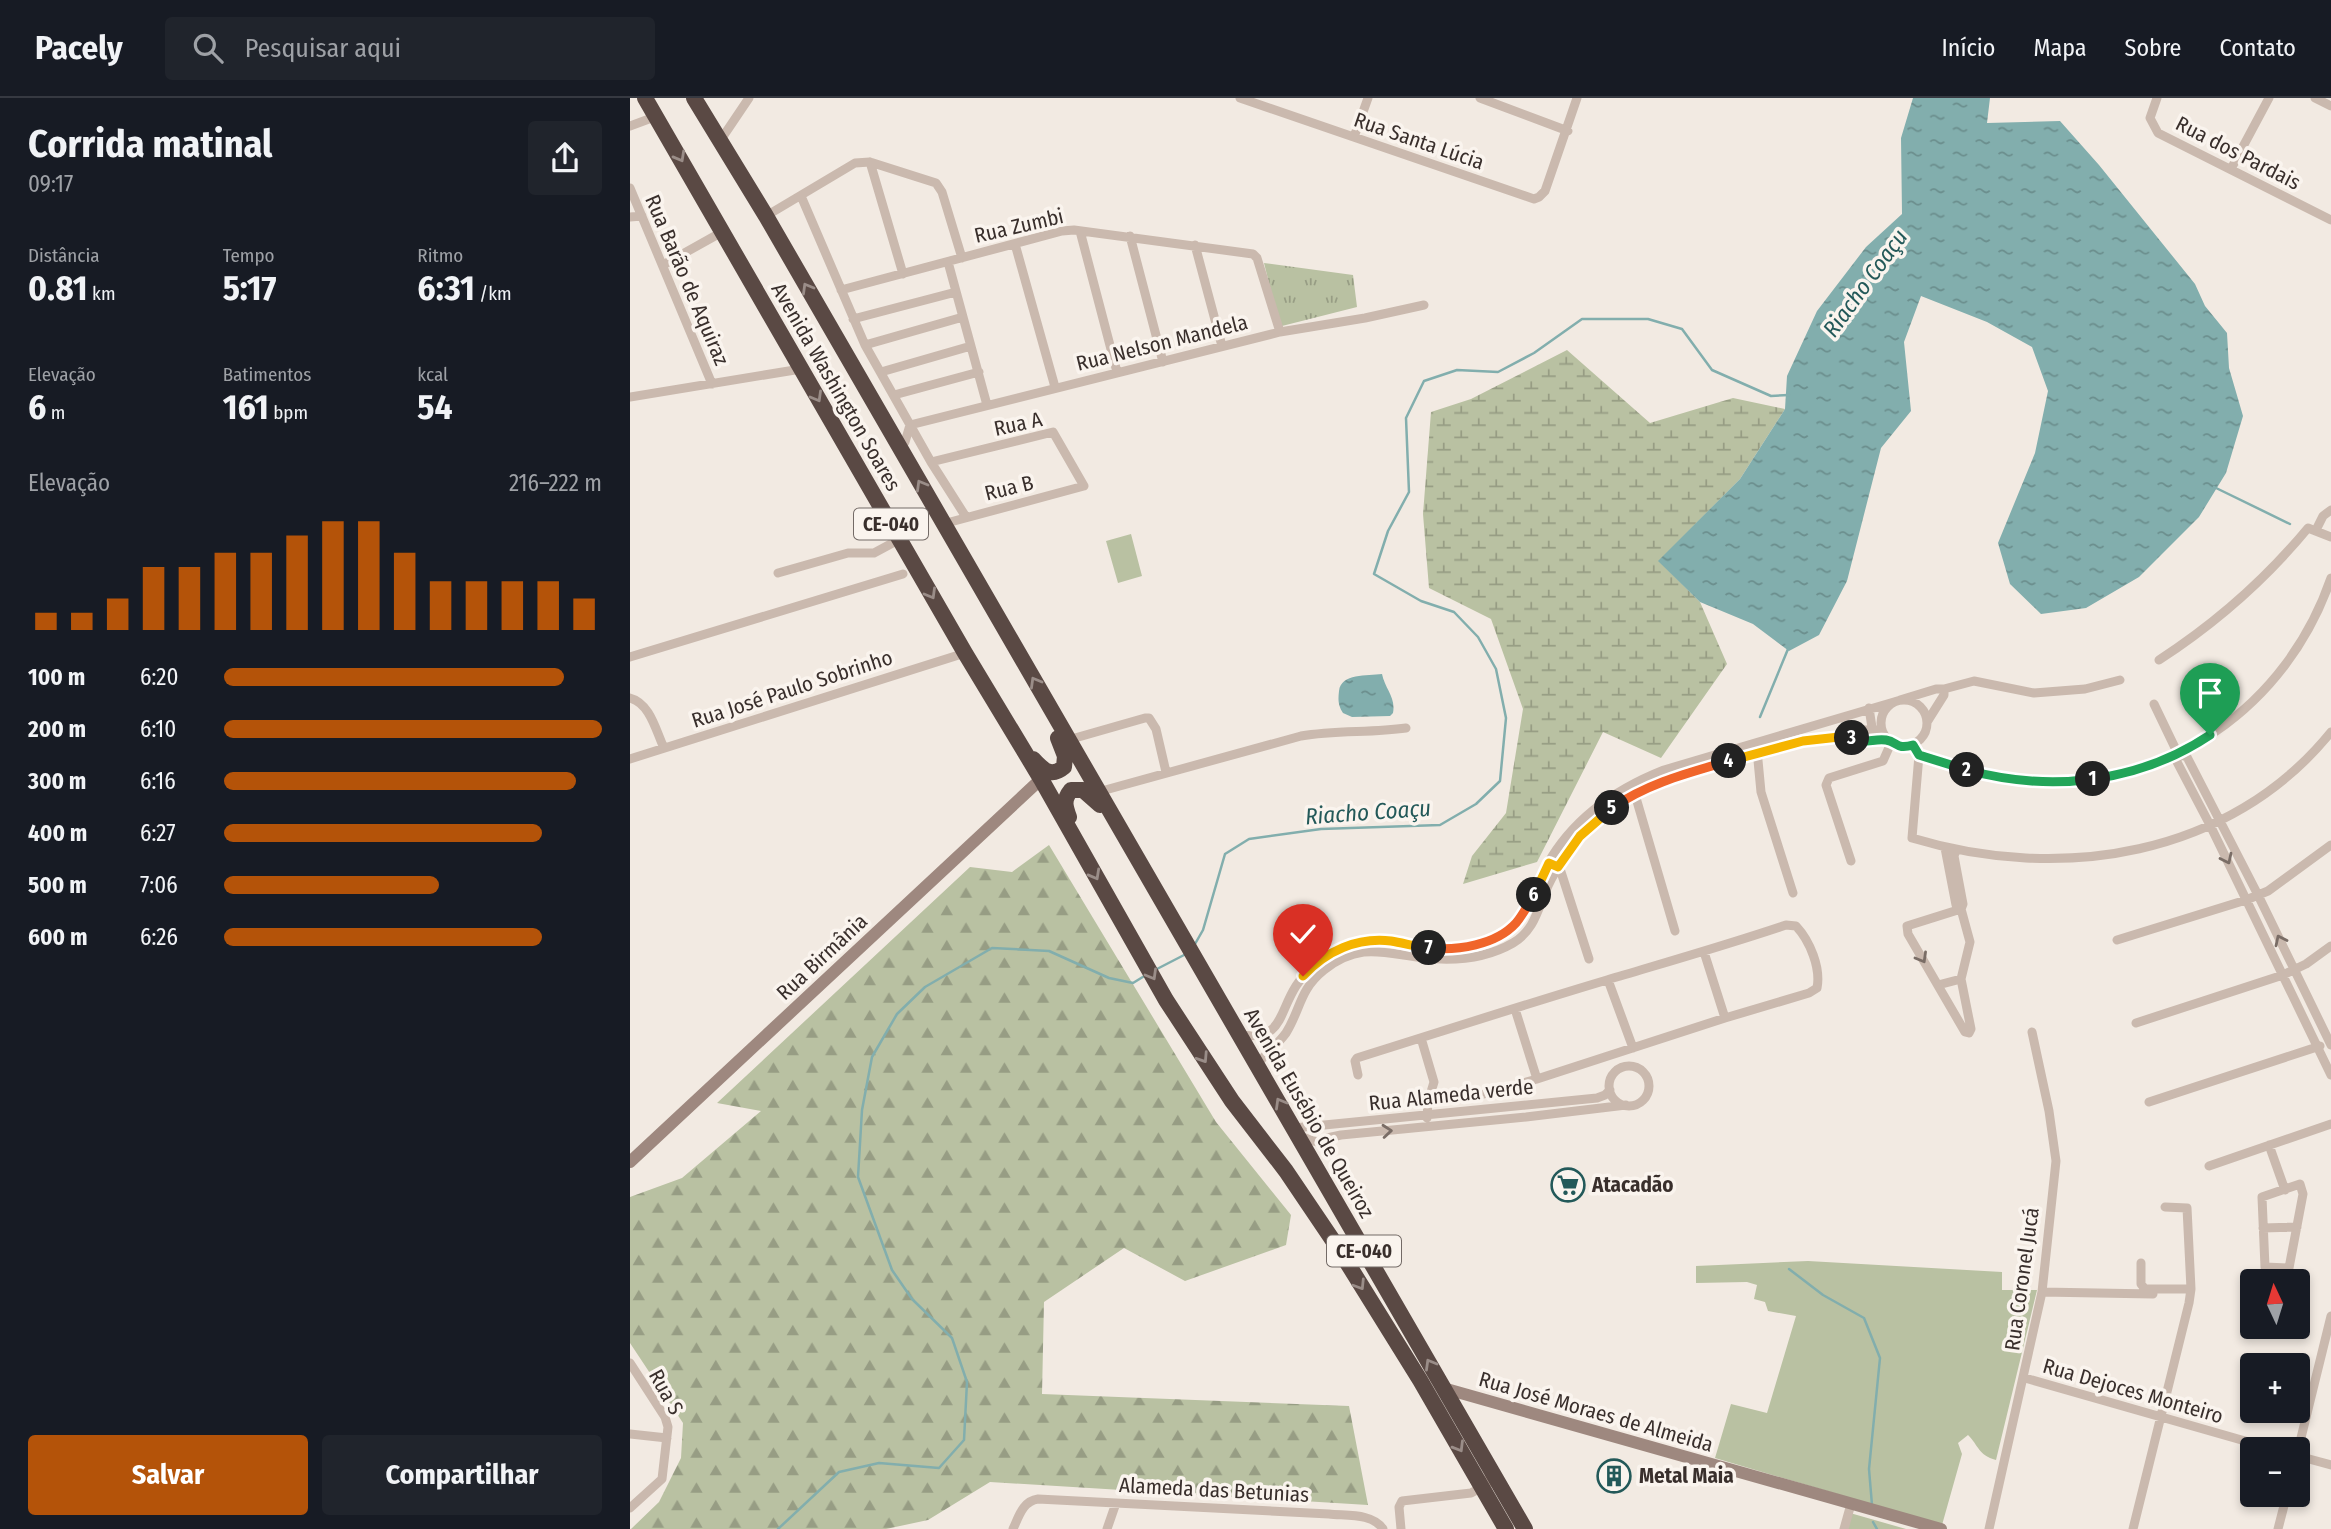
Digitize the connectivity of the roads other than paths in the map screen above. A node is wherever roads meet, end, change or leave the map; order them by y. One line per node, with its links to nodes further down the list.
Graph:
1 (645, 98): 12 (highway, Avenida Washington Soares / CE-040)
2 (694, 98): 16 (highway, Avenida Washington Soares / CE-040)
3 (749, 98): 16 (street)
4 (1240, 98): 15 (street, Rua Santa Lúcia)
5 (1368, 98): 15 (street)
6 (1480, 98): 14 (street)
7 (1577, 98): 14 (street)
8 (2269, 98): 18 (street)
9 (2315, 98): 11 (street)
10 (2155, 101): 18 (street, Rua dos Pardais)
11 (2331, 106)
12 (657, 116): 13 (street); 26 (highway, Avenida Washington Soares / CE-040, one-way to 26)
13 (630, 126)
14 (1568, 131): 15 (street, Rua Santa Lúcia)
15 (1354, 137)
16 (720, 141): 22 (highway, Avenida Washington Soares / CE-040)
17 (870, 162): 20 (street); 30 (street); 33 (street)
18 (2231, 169): 24 (street, Rua dos Pardais)
19 (630, 188): 21 (street, Rua Barão de Aquiraz)
20 (801, 195): 22 (street); 34 (street)
21 (642, 215): 23 (street); 32 (street, Rua Barão de Aquiraz)
22 (766, 216): 54 (highway, Avenida Washington Soares / CE-040, one-way to 22)
23 (630, 217)
24 (2331, 220)
25 (1080, 231): 27 (street, Rua Zumbi); 28 (street, Rua Zumbi); 47 (street)
26 (722, 232): 32 (street); 44 (highway, Avenida Washington Soares / CE-040)
27 (1130, 236): 29 (street, Rua Zumbi); 43 (street)
28 (1014, 244): 30 (street, Rua Zumbi); 49 (street)
29 (1195, 245): 39 (street, Rua Zumbi); 42 (street)
30 (962, 258): 31 (street, Rua Zumbi)
31 (948, 262): 33 (street, Rua Zumbi); 35 (street)
32 (663, 265): 48 (street, Rua Barão de Aquiraz)
33 (903, 274): 34 (street, Rua Zumbi)
34 (841, 290): 38 (street)
35 (956, 292): 37 (street); 38 (street)
36 (1424, 305): 39 (street, Rua Nelson Mandela)
37 (963, 317): 40 (street); 41 (street)
38 (853, 319): 40 (street)
39 (1280, 331): 42 (street, Rua Nelson Mandela)
40 (865, 345): 45 (street)
41 (971, 346): 45 (street); 46 (street)
42 (1222, 346): 43 (street, Rua Nelson Mandela)
43 (1163, 362): 47 (street, Rua Nelson Mandela)
44 (801, 369): 48 (street); 64 (highway, Avenida Washington Soares / CE-040, one-way to 64)
45 (881, 372): 50 (street)
46 (979, 372): 50 (street); 52 (street)
47 (1117, 372): 49 (street, Rua Nelson Mandela)
48 (712, 384): 51 (street)
49 (1055, 387): 52 (street, Rua Nelson Mandela)
50 (894, 395): 53 (street)
51 (630, 397)
52 (987, 405): 55 (street, Rua Nelson Mandela)
53 (904, 415): 54 (street); 55 (street)
54 (885, 423): 56 (highway, Avenida Washington Soares / CE-040)
55 (910, 425): 56 (street); 57 (street)
56 (897, 446): 61 (highway, Avenida Washington Soares / CE-040, one-way to 56)
57 (931, 462): 58 (street, Rua A); 60 (street)
58 (1084, 486): 60 (street, Rua B)
59 (2331, 510): 62 (street)
60 (966, 517): 61 (street, Rua B)
61 (943, 524): 78 (highway, Avenida Washington Soares / CE-040, one-way to 61)
62 (2316, 530): 63 (street); 70 (street)
63 (2331, 537)
64 (900, 539): 65 (street); 68 (highway, Avenida Washington Soares / CE-040, one-way to 68)
65 (778, 573)
66 (903, 574): 69 (street)
67 (2331, 578): 90 (street)
68 (965, 653): 86 (highway, Avenida Washington Soares / CE-040); 88 (street, Rua José Paulo Sobrinho)
69 (630, 657)
70 (2159, 660)
71 (2120, 680): 72 (street)
72 (1944, 689): 74 (street); 79 (street)
73 (630, 698): 88 (street)
74 (1897, 701): 76 (street); 79 (street); 81 (street)
75 (2154, 704): 90 (street)
76 (1868, 708): 77 (street); 81 (street)
77 (1836, 718): 83 (street); 89 (street)
78 (1057, 721): 84 (highway, Avenida Washington Soares / CE-040); 86 (highway)
79 (1927, 722): 87 (street)
80 (1406, 728): 93 (street)
81 (1876, 730): 83 (street); 85 (street)
82 (2331, 732): 98 (street)
83 (1844, 736): 85 (street); 89 (street)
84 (1068, 740): 93 (street); 96 (highway, Avenida Washington Soares / CE-040)
85 (1885, 742): 87 (street); 104 (street)
86 (1020, 744): 94 (highway, Avenida Washington Soares / CE-040)
87 (1913, 745): 91 (street)
88 (664, 748): 92 (street, Rua José Paulo Sobrinho)
89 (1757, 748): 95 (street); 106 (street)
90 (2178, 754): 91 (street); 98 (street); 99 (street)
91 (1919, 755): 102 (street)
92 (630, 759)
93 (1166, 772): 96 (street)
94 (1041, 779): 100 (highway, Avenida Washington Soares / CE-040); 152 (street, Rua Birmânia)
95 (1633, 789): 105 (street); 114 (street)
96 (1098, 792): 97 (highway, Avenida Washington Soares / CE-040)
97 (1112, 816): 100 (highway); 124 (highway, Avenida Washington Soares / CE-040)
98 (2220, 820): 99 (street); 107 (street)
99 (2210, 825): 103 (street); 108 (street, one-way to 108)
100 (1074, 836): 129 (highway, Avenida Washington Soares / CE-040, one-way to 129)
101 (2331, 845): 107 (street)
102 (1945, 848): 103 (street); 110 (street)
103 (1956, 850): 110 (street)
104 (1851, 861)
105 (1553, 865): 109 (street); 111 (street); 122 (street)
106 (1793, 894)
107 (2258, 895): 108 (street); 123 (street, one-way to 107)
108 (2246, 900): 117 (street); 125 (street)
109 (1527, 907): 111 (street); 112 (street)
110 (1961, 909): 126 (street); 128 (street, one-way to 128)
111 (1539, 911): 113 (street)
112 (1520, 919): 113 (street); 115 (street)
113 (1532, 926): 118 (street)
114 (1675, 931)
115 (1504, 932): 116 (street); 118 (street)
116 (1488, 940): 120 (street); 134 (street)
117 (2117, 940)
118 (1511, 944): 120 (street)
119 (2331, 946): 123 (street)
120 (1492, 952): 139 (street)
121 (1704, 952): 127 (street); 131 (street); 131 (street)
122 (1589, 960)
123 (2294, 970): 125 (street); 136 (street)
124 (1203, 973): 134 (highway, Avenida Eusébio de Queiroz / CE-040)
125 (2283, 975): 132 (street); 137 (street)
126 (1961, 979): 128 (street); 128 (street)
127 (1608, 980): 130 (street); 138 (street)
128 (1938, 985)
129 (1166, 1000): 175 (highway, Avenida Eusébio de Queiroz / CE-040, one-way to 175)
130 (1515, 1009): 135 (street); 142 (street)
131 (1725, 1018): 138 (street)
132 (2136, 1023)
133 (2032, 1032): 159 (street, Rua Coronel Jucá)
134 (1240, 1035): 139 (highway, Avenida Eusébio de Queiroz / CE-040)
135 (1421, 1038): 140 (street); 147 (street)
136 (2330, 1042): 137 (street)
137 (2318, 1047): 141 (street); 145 (street)
138 (1633, 1048): 142 (street)
139 (1257, 1064): 150 (highway, Avenida Eusébio de Queiroz / CE-040, one-way to 139)
140 (1358, 1074)
141 (2331, 1074)
142 (1537, 1079): 144 (street)
143 (1610, 1090): 146 (street); 146 (street); 147 (street, Rua Alameda verde)
144 (1473, 1097)
145 (2149, 1102)
146 (1626, 1105): 149 (street, Rua Alameda verde)
147 (1427, 1115): 149 (street); 150 (street, Rua Alameda verde)
148 (2331, 1124): 151 (street)
149 (1428, 1127): 150 (street, Rua Alameda verde, one-way to 149)
150 (1296, 1132): 164 (highway, Avenida Eusébio de Queiroz / CE-040, one-way to 150)
151 (2269, 1146): 153 (street); 154 (street)
152 (633, 1156)
153 (2209, 1166)
154 (2285, 1190): 156 (street); 157 (street)
155 (2165, 1207): 160 (street)
156 (2297, 1227): 157 (street); 157 (street)
157 (2263, 1228)
158 (2141, 1263): 160 (street)
159 (2042, 1292): 160 (street); 163 (street, Rua Coronel Jucá)
160 (2191, 1292): 167 (street)
161 (2331, 1316): 169 (street)
162 (630, 1363): 170 (street, Rua S)
163 (2025, 1378): 167 (street, Rua Dejoces Monteiro); 189 (street, Rua Coronel Jucá)
164 (1443, 1388): 165 (highway, Avenida Eusébio de Queiroz / CE-040); 166 (street, Rua José Moraes de Almeida)
165 (1458, 1412): 166 (street, Rua José Moraes de Almeida); 174 (highway, Avenida Eusébio de Queiroz / CE-040)
166 (1527, 1416): 177 (street, Rua José Moraes de Almeida)
167 (2160, 1418): 171 (street, Rua Dejoces Monteiro); 190 (street)
168 (630, 1434): 170 (street)
169 (2301, 1437)
170 (667, 1438): 179 (street, Rua S)
171 (2240, 1440)
172 (2310, 1459): 173 (street)
173 (2331, 1465)
174 (1490, 1467): 175 (street); 185 (highway, Avenida Eusébio de Queiroz / CE-040)
175 (1483, 1489): 183 (street); 184 (highway, Avenida Eusébio de Queiroz / CE-040)
176 (1116, 1503): 180 (street, Alameda das Betunias); 181 (street); 182 (street, Alameda das Betunias)
177 (1850, 1507): 186 (street); 187 (street, Rua José Moraes de Almeida); 188 (street, Rua José Moraes de Almeida)
178 (2284, 1507): 191 (street)
179 (630, 1508)
180 (1013, 1529)
181 (1107, 1529)
182 (1382, 1529)
183 (1401, 1529)
184 (1506, 1529)
185 (1525, 1529)
186 (1844, 1529)
187 (1913, 1529)
188 (1941, 1529)
189 (1989, 1529)
190 (2133, 1529)
191 (2278, 1529)

